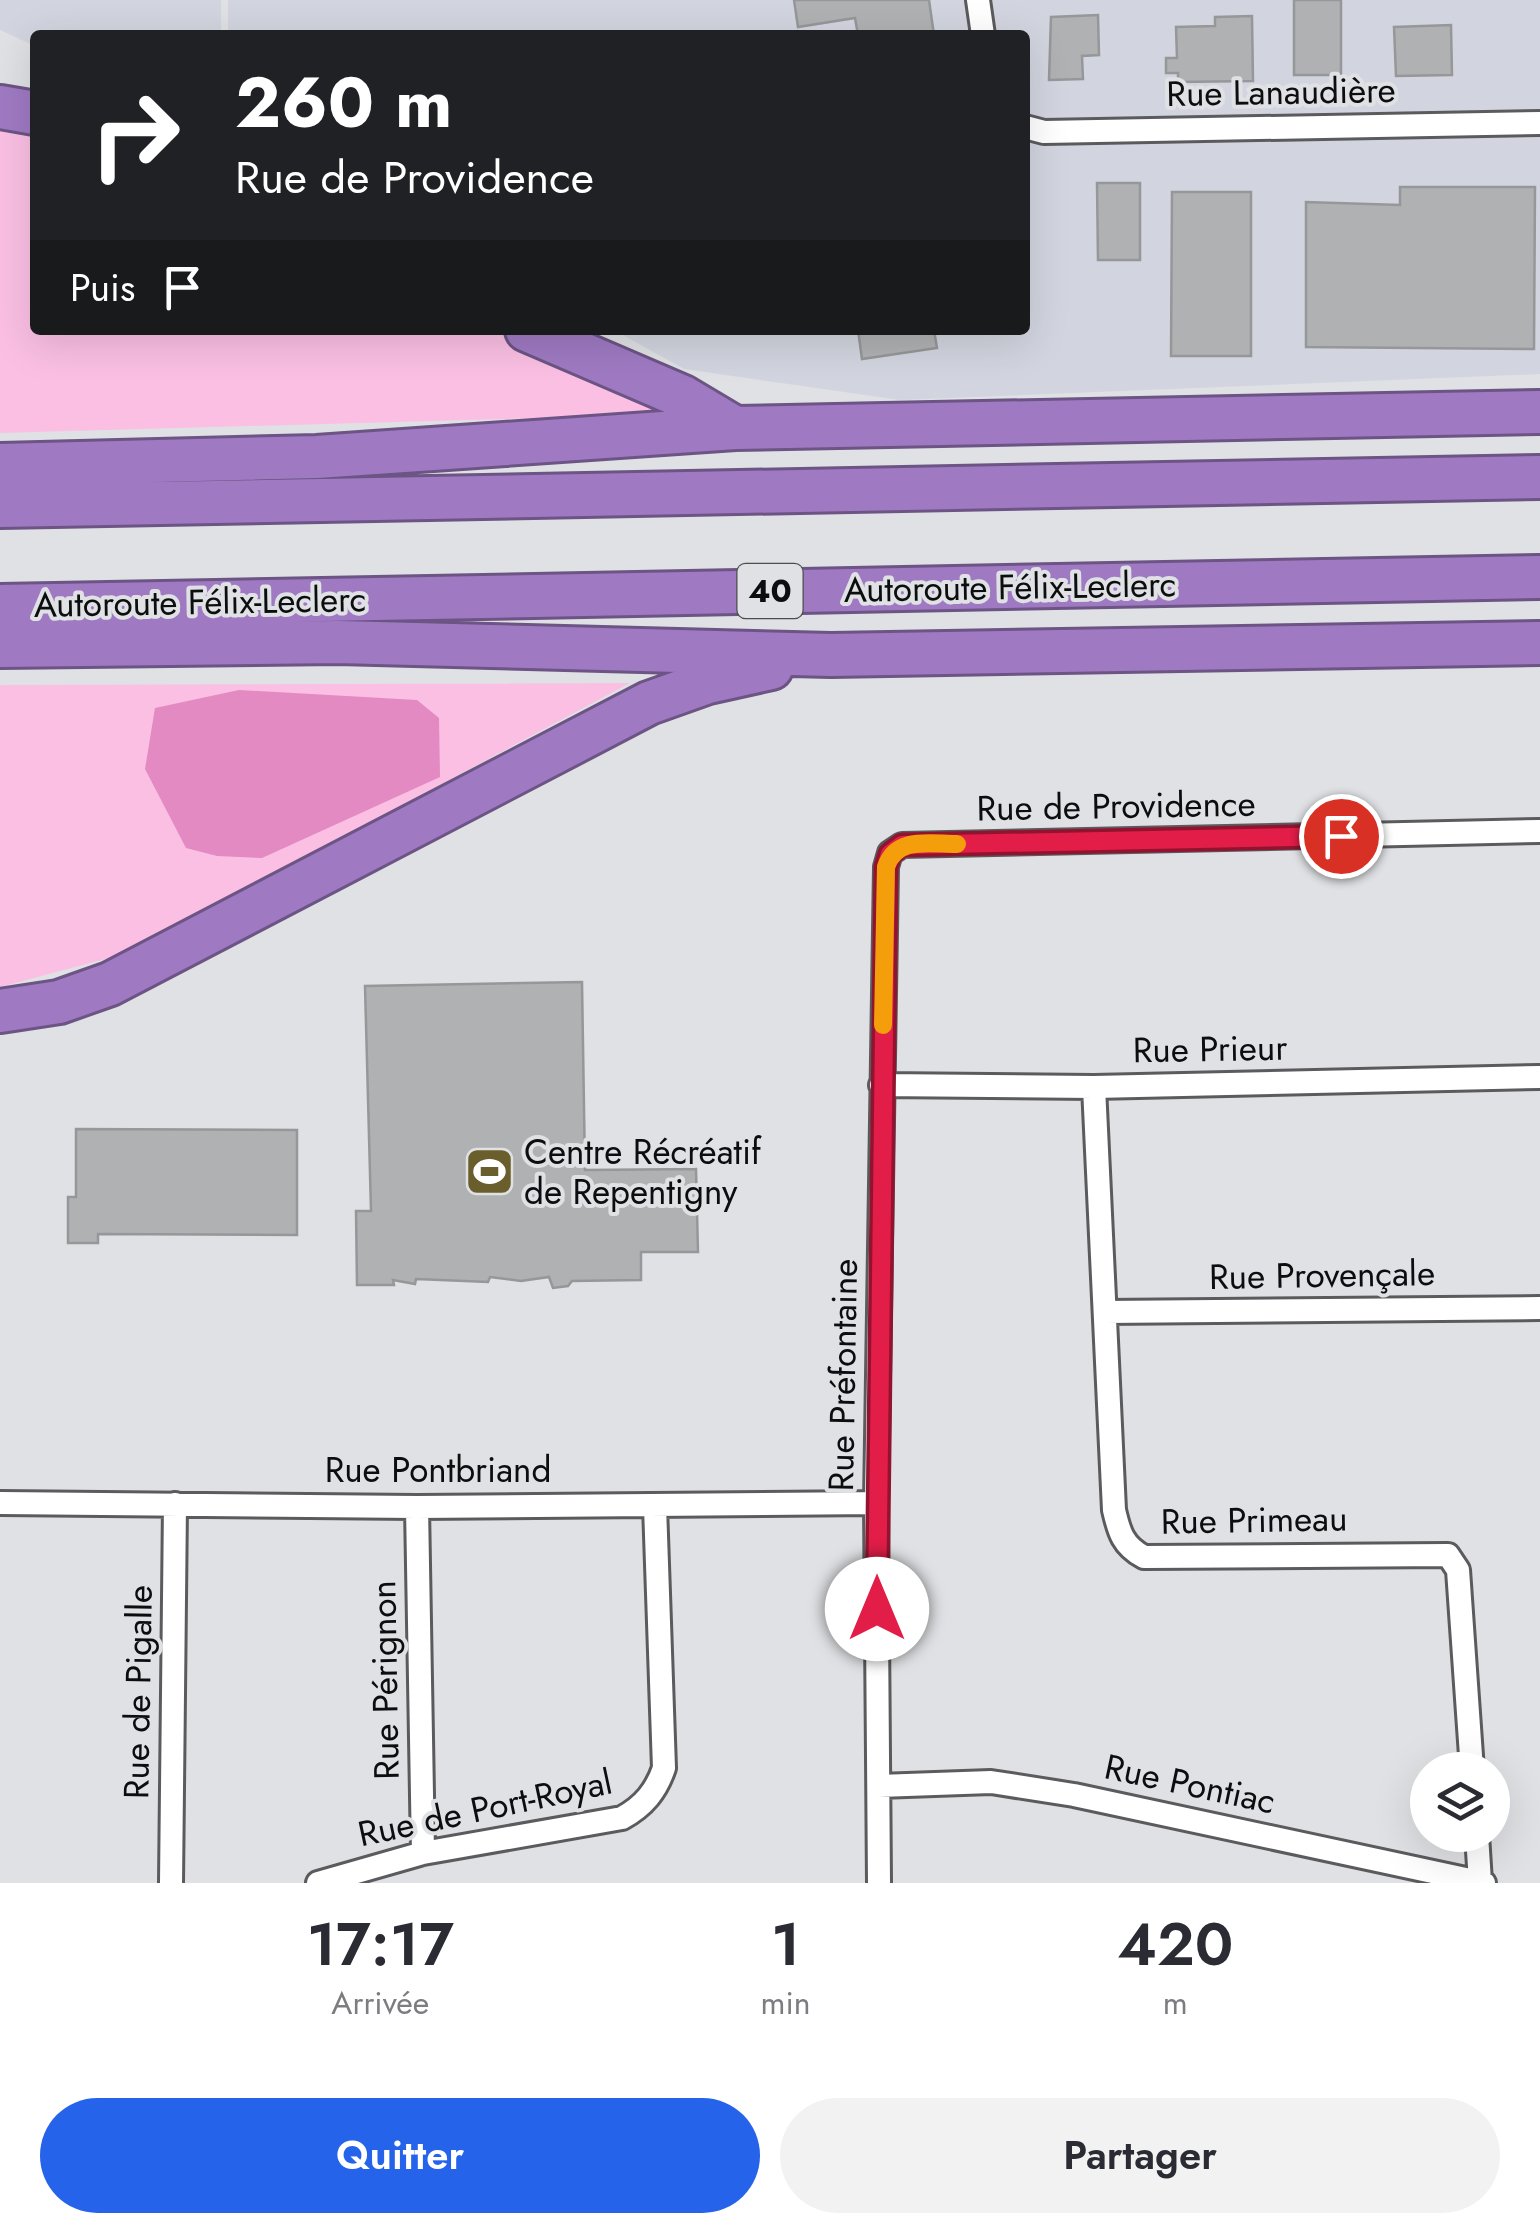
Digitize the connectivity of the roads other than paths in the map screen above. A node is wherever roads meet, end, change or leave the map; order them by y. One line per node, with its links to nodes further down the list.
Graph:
1 (978, 0): 2 (street)
2 (983, 30)
3 (0, 106): 4 (highway)
4 (30, 112)
5 (1540, 123): 6 (street, Rue Lanaudière)
6 (1030, 128)
7 (539, 335): 9 (highway)
8 (1540, 412): 9 (highway)
9 (735, 428): 10 (highway)
10 (0, 464)
11 (1540, 477): 12 (highway)
12 (0, 506)
13 (1540, 576): 14 (highway, Autoroute Félix-Leclerc / 40)
14 (0, 606)
15 (1540, 643): 17 (highway)
16 (0, 646): 17 (highway)
17 (831, 655): 20 (highway)
18 (1540, 832): 19 (street, Rue de Providence)
19 (886, 867): 22 (street, Rue Préfontaine)
20 (0, 1011)
21 (1540, 1077): 23 (street, Rue Prieur)
22 (881, 1085): 23 (street, Rue Prieur); 26 (street, Rue Préfontaine)
23 (1094, 1087): 25 (street, Rue Primeau)
24 (1540, 1308): 25 (street, Rue Provençale)
25 (1105, 1312): 31 (street, Rue Primeau)
26 (876, 1502): 29 (street, Rue Pontbriand); 32 (street, Rue Préfontaine)
27 (0, 1503): 28 (street, Rue Pontbriand)
28 (175, 1504): 30 (street, Rue Pontbriand); 35 (street, Rue de Pigalle)
29 (655, 1506): 30 (street, Rue Pontbriand); 33 (street, Rue de Port-Royal)
30 (417, 1507): 33 (street, Rue Pérignon)
31 (1471, 1752)
32 (878, 1786): 37 (street, Rue Préfontaine); 38 (street, Rue Pontiac)
33 (423, 1852): 36 (street, Rue de Port-Royal)
34 (1478, 1852): 38 (street)
35 (171, 1882)
36 (318, 1883)
37 (880, 1883)
38 (1482, 1883)

